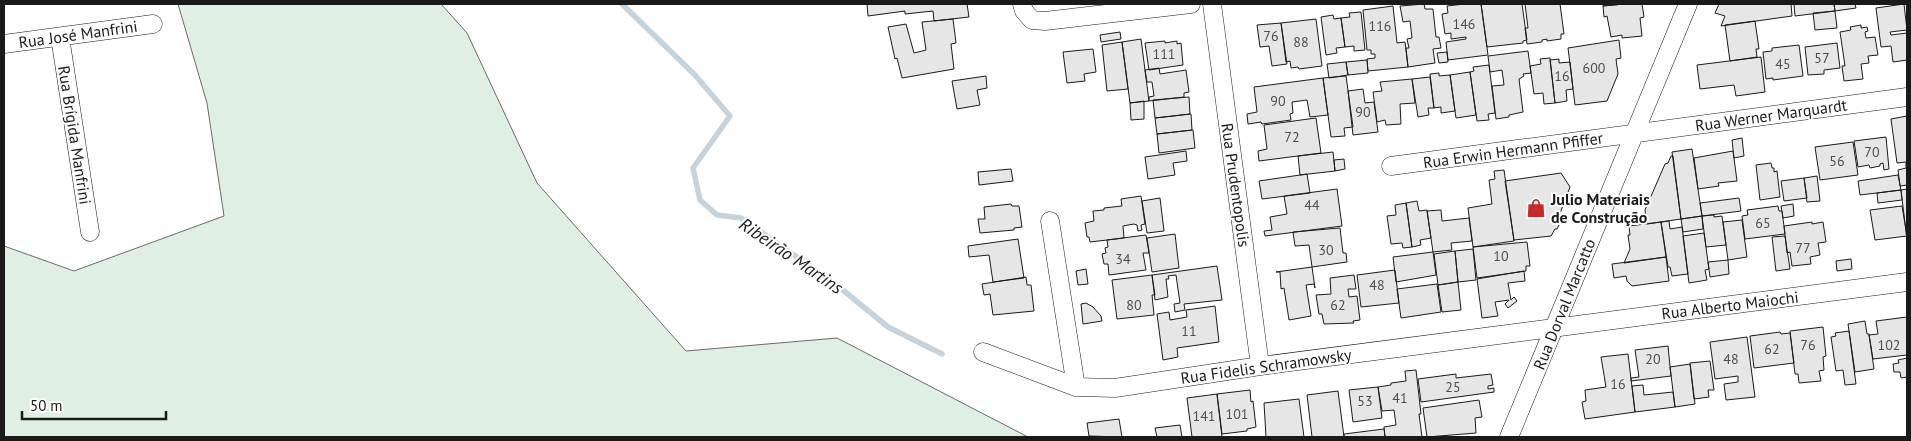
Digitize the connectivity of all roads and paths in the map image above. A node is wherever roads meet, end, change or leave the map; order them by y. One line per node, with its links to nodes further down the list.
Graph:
1 (1022, 4): 2 (street)
2 (1191, 4)
3 (1212, 4): 16 (street, Rua Prudentopolis)
4 (1688, 4): 9 (street, Rua Dorval Marcatto)
5 (153, 24): 6 (street, Rua José Manfrini)
6 (60, 37): 7 (street, Rua José Manfrini); 12 (street, Rua Brígida Manfrini)
7 (4, 44)
8 (1907, 97): 9 (street, Rua Werner Marquardt)
9 (1634, 134): 10 (street, Rua Erwin Hermann Pfiffer); 14 (street, Rua Dorval Marcatto)
10 (1391, 166)
11 (1050, 221): 17 (street)
12 (90, 232)
13 (1907, 282): 14 (street, Rua Alberto Maiochi)
14 (1554, 328): 16 (street, Rua Fidelis Schramowsky); 18 (street, Rua Dorval Marcatto)
15 (983, 352): 17 (street, Rua Fidelis Schramowsky)
16 (1260, 366): 17 (street, Rua Fidelis Schramowsky)
17 (1076, 387)
18 (1509, 437)

